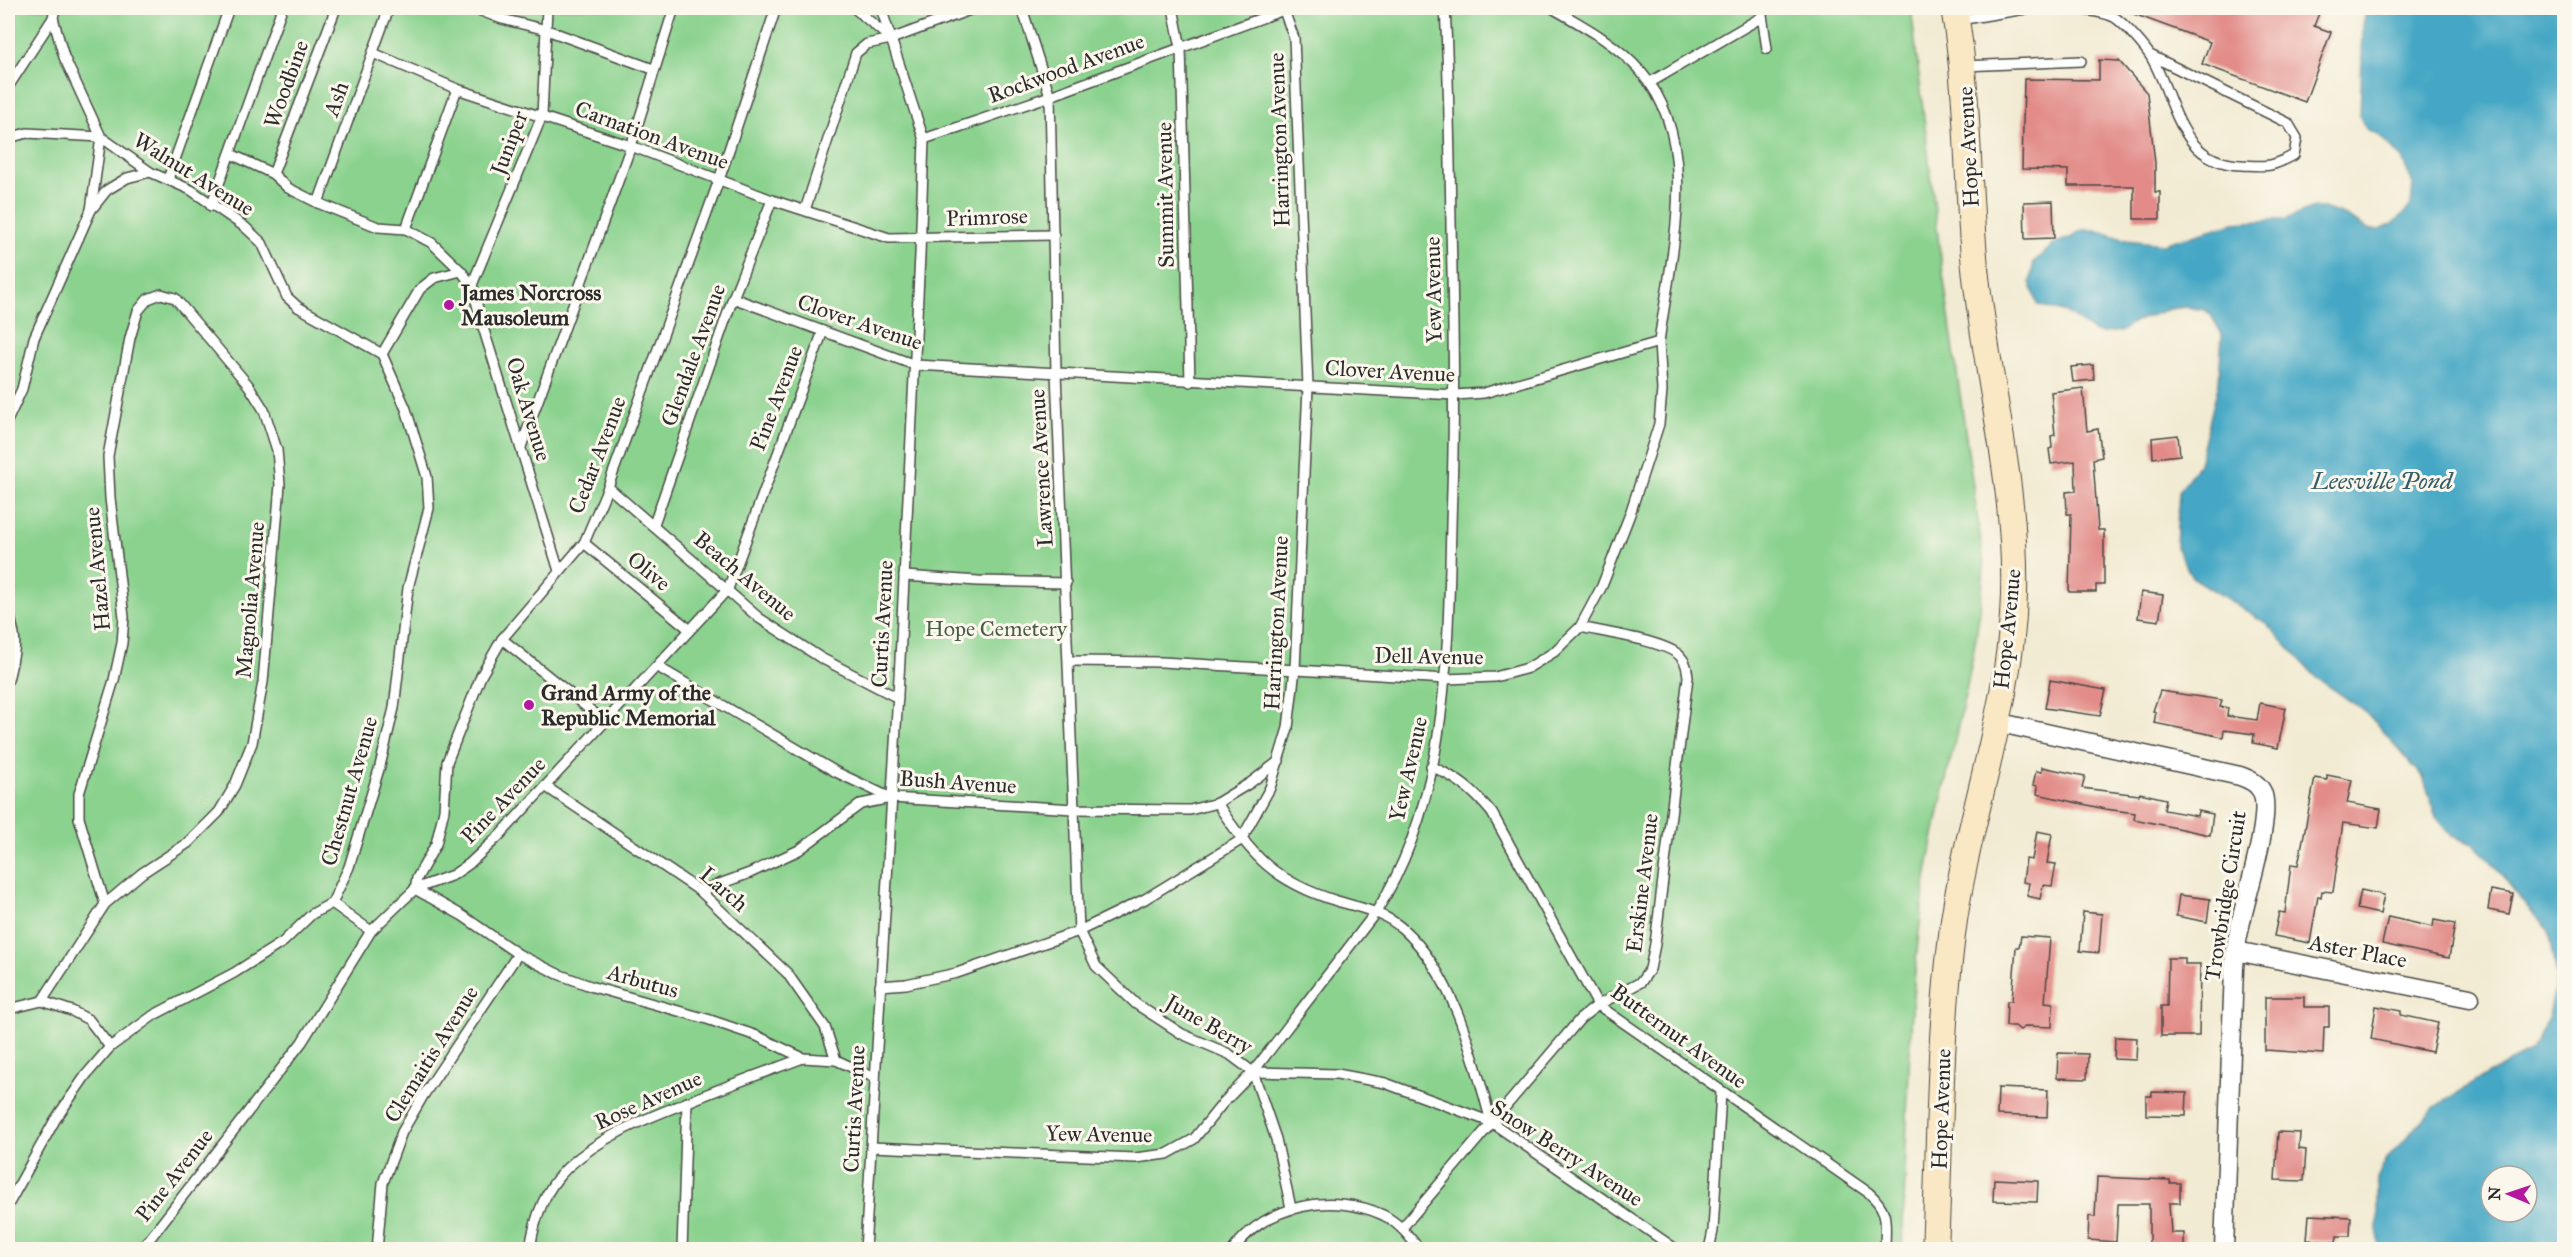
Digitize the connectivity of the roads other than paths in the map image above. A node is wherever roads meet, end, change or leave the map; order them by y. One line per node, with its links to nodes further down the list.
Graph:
1 (55, 8): 24 (lane)
2 (229, 8): 46 (lane)
3 (282, 8): 43 (lane)
4 (336, 8): 45 (lane, Woodbine)
5 (389, 8): 29 (lane, Ash)
6 (473, 8): 25 (lane)
7 (547, 8): 25 (lane, Juniper)
8 (674, 8): 33 (lane)
9 (776, 8): 47 (lane, Cedar Avenue)
10 (854, 8): 26 (lane)
11 (881, 8): 26 (lane, Curtis Avenue)
12 (975, 8): 26 (lane)
13 (1022, 8): 37 (lane, Lawrence Avenue)
14 (1173, 8): 27 (lane, Summit Avenue)
15 (1285, 8): 27 (lane, Rockwood Avenue); 66 (lane, Harrington Avenue)
16 (1445, 8): 67 (lane, Yew Avenue)
17 (1552, 8): 34 (lane)
18 (2031, 8): 21 (lane)
19 (2049, 8): 20 (lane)
20 (2059, 8): 30 (lane)
21 (2018, 9): 23 (lane)
22 (1762, 12): 28 (lane); 34 (lane)
23 (1955, 14): 32 (main road, Hope Avenue)
24 (53, 18): 35 (lane); 39 (lane)
25 (547, 30): 33 (lane); 38 (lane, Juniper)
26 (891, 39): 41 (lane, Curtis Avenue); 52 (lane)
27 (1181, 48): 37 (lane, Rockwood Avenue); 65 (lane, Summit Avenue)
28 (1767, 49)
29 (373, 53): 36 (lane, Carnation Avenue); 49 (lane, Ash)
30 (2150, 56): 30 (lane)
31 (2081, 61): 32 (lane)
32 (1963, 66): 88 (main road, Hope Avenue)
33 (653, 69): 42 (lane)
34 (1649, 83): 61 (lane)
35 (8, 87)
36 (457, 88): 38 (lane, Carnation Avenue); 53 (lane)
37 (1050, 96): 41 (lane, Rockwood Avenue); 54 (lane, Lawrence Avenue)
38 (543, 116): 42 (lane, Carnation Avenue); 57 (lane, Juniper)
39 (101, 137): 40 (lane, Walnut Avenue); 44 (lane, Walnut Avenue); 51 (lane)
40 (8, 138)
41 (924, 139): 55 (lane, Curtis Avenue)
42 (631, 146): 47 (lane, Carnation Avenue); 69 (lane)
43 (231, 154): 45 (lane, Oak Avenue); 50 (lane)
44 (150, 172): 46 (lane, Walnut Avenue); 51 (lane)
45 (273, 174): 49 (lane, Oak Avenue)
46 (168, 179): 50 (lane, Walnut Avenue)
47 (719, 180): 48 (lane, Carnation Avenue); 70 (lane, Cedar Avenue)
48 (772, 200): 52 (lane, Carnation Avenue); 58 (lane, Glendale Avenue)
49 (318, 203): 53 (lane, Oak Avenue)
50 (211, 206): 62 (lane, Walnut Avenue)
51 (91, 210): 68 (lane)
52 (805, 210): 55 (lane, Carnation Avenue)
53 (406, 229): 56 (lane, Oak Avenue)
54 (1054, 235): 55 (lane, Primrose); 64 (lane, Lawrence Avenue)
55 (921, 239): 63 (lane, Curtis Avenue)
56 (461, 271): 57 (lane, Oak Avenue); 62 (lane)
57 (472, 285): 69 (lane, Oak Avenue)
58 (733, 298): 60 (lane, Clover Avenue); 71 (lane, Glendale Avenue)
59 (148, 299): 99 (lane, Hazel Avenue); 99 (lane, Magnolia Avenue)
60 (823, 331): 63 (lane, Clover Avenue); 76 (lane, Pine Avenue)
61 (1659, 342): 67 (lane, Clover Avenue); 78 (lane, Dell Avenue)
62 (382, 354): 98 (lane, Chestnut Avenue)
63 (915, 365): 64 (lane, Clover Avenue); 74 (lane, Curtis Avenue)
64 (1056, 373): 65 (lane, Clover Avenue); 75 (lane, Lawrence Avenue)
65 (1190, 382): 66 (lane, Clover Avenue)
66 (1308, 387): 67 (lane, Clover Avenue); 83 (lane, Harrington Avenue)
67 (1455, 395): 84 (lane, Yew Avenue)
68 (8, 419)
69 (521, 447): 73 (lane, Oak Avenue)
70 (608, 487): 71 (lane, Beach Avenue); 72 (lane, Cedar Avenue)
71 (654, 524): 76 (lane, Beach Avenue)
72 (584, 543): 73 (lane, Cedar Avenue); 79 (lane, Olive)
73 (559, 571): 80 (lane, Cedar Avenue)
74 (904, 576): 75 (lane); 86 (lane, Curtis Avenue)
75 (1066, 583): 81 (lane, Lawrence Avenue)
76 (728, 589): 79 (lane, Pine Avenue); 86 (lane, Beach Avenue)
77 (8, 610): 85 (lane)
78 (1580, 627): 84 (lane, Dell Avenue); 108 (lane, Erskine Avenue)
79 (689, 628): 82 (lane, Pine Avenue)
80 (502, 639): 87 (lane); 96 (lane, Cedar Avenue)
81 (1069, 662): 83 (lane, Dell Avenue); 94 (lane, Lawrence Avenue)
82 (658, 667): 87 (lane, Pine Avenue); 92 (lane, Bush Avenue)
83 (1295, 669): 84 (lane, Dell Avenue); 89 (lane, Harrington Avenue)
84 (1446, 679): 90 (lane, Yew Avenue)
85 (8, 680)
86 (898, 698): 92 (lane, Curtis Avenue)
87 (604, 721): 91 (lane, Pine Avenue)
88 (1996, 723): 103 (street, Trowbridge Circuit); 132 (main road, Hope Avenue)
89 (1279, 761): 93 (lane, Bush Avenue); 95 (lane, Harrington Avenue)
90 (1431, 766): 100 (lane, Yew Avenue); 108 (lane, Butternut Avenue)
91 (545, 786): 96 (lane, Pine Avenue); 97 (lane, Larch)
92 (891, 798): 94 (lane, Bush Avenue); 97 (lane); 105 (lane, Curtis Avenue)
93 (1217, 803): 94 (lane, Bush Avenue); 95 (lane)
94 (1074, 809): 102 (lane, Lawrence Avenue)
95 (1241, 840): 100 (lane); 102 (lane, Harrington Avenue)
96 (415, 889): 101 (lane, Pine Avenue); 104 (lane, Arbutus)
97 (700, 891): 112 (lane, Larch)
98 (332, 903): 101 (lane); 110 (lane, Chestnut Avenue)
99 (105, 904): 107 (lane, Magnolia Avenue)
100 (1376, 912): 113 (lane, Yew Avenue); 117 (lane)
101 (371, 931): 122 (lane, Pine Avenue)
102 (1079, 931): 105 (lane, Harrington Avenue); 113 (lane, June Berry)
103 (2236, 951): 106 (street, Aster Place); 133 (street, Trowbridge Circuit)
104 (518, 954): 111 (lane, Arbutus); 123 (lane, Clemaitis Avenue)
105 (880, 986): 114 (lane, Curtis Avenue)
106 (2470, 998)
107 (42, 1001): 109 (lane); 110 (lane)
108 (1598, 1005): 115 (lane, Butternut Avenue); 117 (lane, Erskine Avenue)
109 (8, 1008)
110 (110, 1047): 119 (lane, Chestnut Avenue)
111 (803, 1058): 112 (lane, Arbutus); 116 (lane, Rose Avenue)
112 (836, 1060): 114 (lane, Arbutus)
113 (1253, 1072): 117 (lane, Snow Berry Avenue); 118 (lane, Yew Avenue); 120 (lane, June Berry)
114 (875, 1078): 118 (lane, Curtis Avenue)
115 (1721, 1092): 130 (lane); 131 (lane, Butternut Avenue)
116 (687, 1102): 124 (lane, Rose Avenue); 125 (lane)
117 (1491, 1122): 121 (lane, Erskine Avenue); 129 (lane, Snow Berry Avenue)
118 (871, 1147): 126 (lane, Curtis Avenue)
119 (8, 1205)
120 (1291, 1208): 121 (lane); 127 (lane)
121 (1402, 1228): 128 (lane)
122 (141, 1250)
123 (377, 1250)
124 (530, 1250)
125 (682, 1250)
126 (865, 1250)
127 (1233, 1250)
128 (1420, 1250)
129 (1677, 1250)
130 (1706, 1250)
131 (1884, 1250)
132 (1935, 1250)
133 (2224, 1250)

